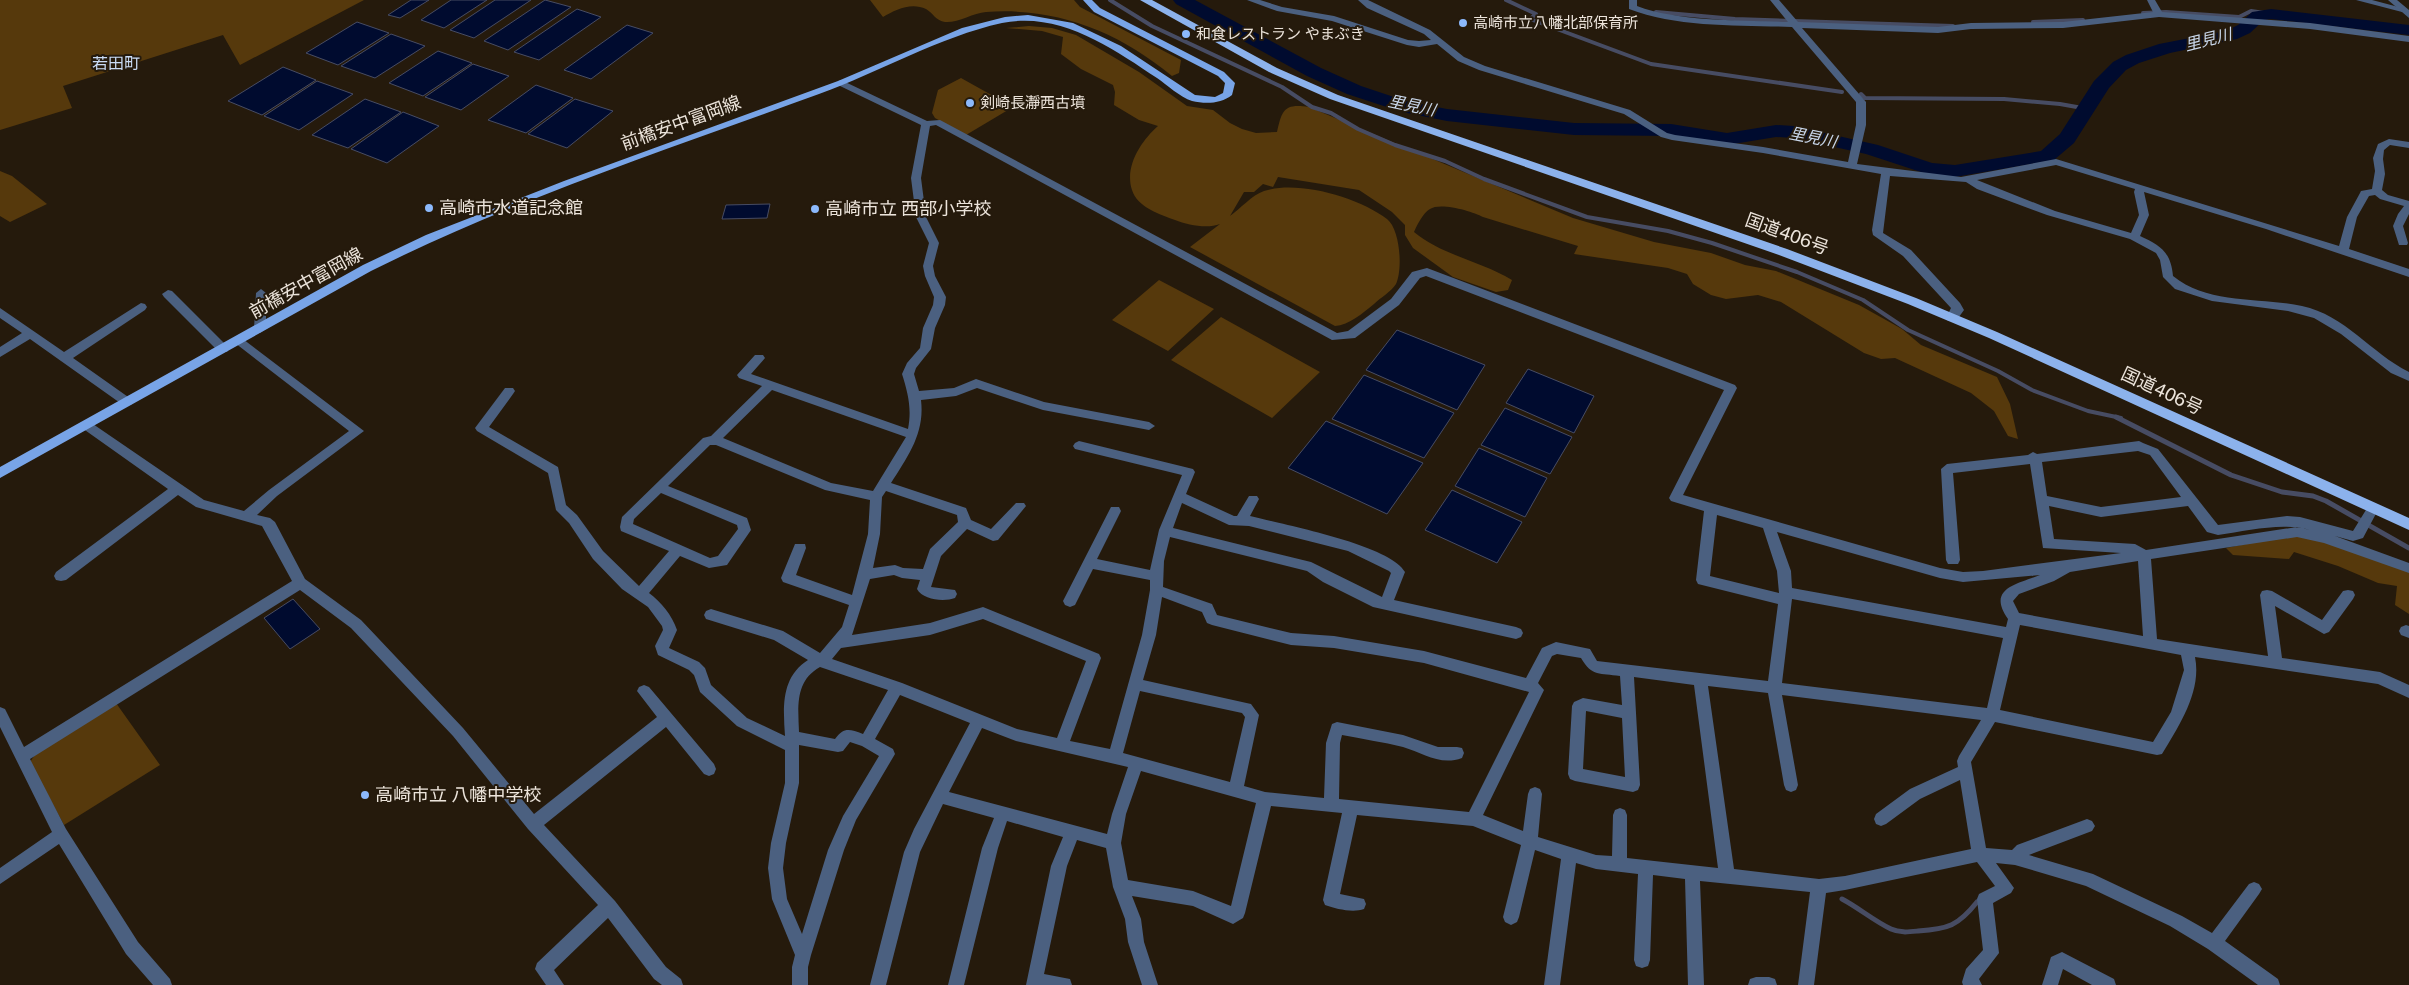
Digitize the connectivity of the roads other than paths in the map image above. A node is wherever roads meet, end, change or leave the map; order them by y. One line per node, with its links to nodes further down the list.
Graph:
1 (1087, 0): 15 (main road, 前橋安中富岡線)
2 (1145, 0): 32 (highway, 国道406号)
3 (1251, 0): 14 (street)
4 (1362, 0): 14 (street)
5 (1633, 0): 12 (street)
6 (1774, 0): 12 (street)
7 (2151, 0): 11 (street)
8 (2360, 0): 10 (street)
9 (2392, 0): 10 (street)
10 (2405, 12)
11 (2159, 14): 12 (street); 13 (street)
12 (1796, 25): 18 (street)
13 (2409, 39)
14 (1440, 42): 18 (street)
15 (841, 83): 16 (street); 33 (main road, 前橋安中富岡線)
16 (926, 124): 43 (street); 60 (street)
17 (2409, 145): 22 (street)
18 (1852, 166): 19 (street)
19 (1886, 172): 20 (street); 32 (street)
20 (1968, 180): 21 (street); 24 (street)
21 (2141, 188): 24 (street); 26 (street)
22 (2376, 192): 23 (street); 26 (street)
23 (2409, 205): 25 (street)
24 (2134, 238): 40 (street)
25 (2403, 243)
26 (2343, 250): 27 (street)
27 (2409, 273)
28 (261, 293): 33 (street)
29 (168, 294): 36 (street)
30 (141, 307): 38 (street)
31 (0, 312): 34 (street)
32 (1952, 318): 63 (highway, 国道406号)
33 (260, 329): 35 (main road, 前橋安中富岡線)
34 (30, 333): 37 (street); 38 (street)
35 (239, 340): 36 (main road, 前橋安中富岡線); 62 (street)
36 (223, 349): 44 (main road, 前橋安中富岡線)
37 (0, 353)
38 (65, 357): 44 (street)
39 (759, 358): 41 (street)
40 (2409, 377)
41 (771, 384): 47 (street); 48 (street)
42 (509, 391): 81 (street)
43 (915, 396): 46 (street); 47 (street)
44 (127, 402): 45 (main road, 前橋安中富岡線)
45 (86, 425): 51 (main road, 前橋安中富岡線); 53 (street)
46 (1149, 426)
47 (913, 435): 54 (street)
48 (717, 440): 52 (street); 54 (street)
49 (1079, 446): 55 (street)
50 (2033, 457): 57 (street); 58 (street); 72 (street)
51 (0, 473)
52 (659, 487): 70 (street); 70 (street)
53 (178, 488): 62 (street); 78 (street)
54 (879, 490): 65 (street); 76 (street)
55 (1179, 496): 64 (street); 68 (street)
56 (1253, 499): 64 (street)
57 (2041, 500): 58 (street); 71 (street)
58 (2190, 501): 63 (street)
59 (1020, 506): 65 (street)
60 (1711, 508): 67 (street); 84 (street)
61 (1115, 511): 73 (street)
62 (246, 517): 79 (street)
63 (2368, 517): 66 (highway, 国道406号)
64 (1241, 521): 87 (street)
65 (965, 523): 77 (street)
66 (2409, 524)
67 (1768, 525): 74 (street); 84 (street)
68 (1166, 531): 80 (street); 87 (street)
69 (800, 548): 86 (street)
70 (678, 550): 81 (street)
71 (2144, 555): 74 (street); 75 (street); 92 (street)
72 (1953, 560)
73 (1090, 562): 80 (street); 85 (street)
74 (2066, 567): 89 (street)
75 (2409, 568)
76 (865, 575): 77 (street); 86 (street)
77 (928, 575): 82 (street)
78 (61, 576)
79 (300, 583): 114 (street); 130 (street)
80 (1156, 583): 99 (street); 100 (street)
81 (640, 594): 111 (street)
82 (950, 594)
83 (2348, 595): 96 (street)
84 (1786, 596): 91 (street); 102 (street)
85 (1070, 601)
86 (856, 602): 93 (street)
87 (1386, 604): 90 (street)
88 (711, 615): 95 (street)
89 (2015, 618): 91 (street); 92 (street)
90 (1516, 633)
91 (2012, 634): 107 (street)
92 (2150, 642): 94 (street)
93 (838, 643): 95 (street); 112 (street)
94 (2187, 650): 96 (street); 107 (street)
95 (821, 661): 101 (street); 111 (street)
96 (2276, 662): 104 (street)
97 (1627, 671): 98 (street); 100 (street); 106 (street)
98 (1700, 679): 102 (street); 142 (street)
99 (1134, 684): 115 (street); 120 (street)
100 (1530, 684): 128 (street)
101 (897, 687): 109 (street); 110 (street)
102 (1774, 689): 107 (street); 119 (street)
103 (644, 691): 108 (street)
104 (2409, 692)
105 (0, 713): 114 (street)
106 (1629, 713): 106 (street)
107 (1992, 715): 118 (street)
108 (666, 718): 117 (street); 130 (street)
109 (978, 721): 112 (street); 122 (street)
110 (866, 741): 111 (street); 151 (street)
111 (793, 742): 151 (street)
112 (1061, 746): 115 (street)
113 (1457, 753): 124 (street)
114 (22, 756): 133 (street)
115 (1115, 757): 116 (street)
116 (1136, 764): 120 (street); 135 (street)
117 (708, 769)
118 (1965, 771): 129 (street); 136 (street)
119 (1791, 785)
120 (1236, 789): 123 (street)
121 (1535, 794): 134 (street)
122 (939, 796): 126 (street); 158 (street)
123 (1265, 799): 124 (street); 145 (street)
124 (1331, 804): 125 (street)
125 (1351, 807): 128 (street); 147 (street)
126 (1002, 815): 132 (street); 159 (street)
127 (1620, 815): 139 (street)
128 (1473, 819): 134 (street)
129 (1881, 819)
130 (533, 824): 148 (street)
131 (2088, 826): 138 (street)
132 (1072, 832): 135 (street); 153 (street)
133 (61, 834): 143 (street); 154 (street)
134 (1530, 841): 137 (street); 149 (street)
135 (1113, 843): 145 (street)
136 (1980, 854): 138 (street); 144 (street); 167 (street)
137 (1569, 855): 139 (street); 162 (street)
138 (2015, 858): 150 (street)
139 (1619, 865): 140 (street)
140 (1646, 867): 141 (street); 152 (street)
141 (1692, 873): 142 (street); 163 (street)
142 (1727, 876): 144 (street)
143 (0, 877)
144 (1819, 886): 166 (street)
145 (1121, 887): 161 (street)
146 (2254, 889): 150 (street)
147 (1358, 904)
148 (609, 906): 155 (street); 156 (street)
149 (1512, 917)
150 (2214, 944): 170 (street)
151 (803, 955): 157 (street)
152 (1642, 960)
153 (1034, 983): 160 (street)
154 (164, 985)
155 (556, 985)
156 (675, 985)
157 (800, 985)
158 (878, 985)
159 (956, 985)
160 (1064, 985)
161 (1150, 985)
162 (1552, 985)
163 (1696, 985)
164 (1756, 985): 165 (street)
165 (1768, 985)
166 (1806, 985)
167 (1974, 985)
168 (2050, 985): 169 (street)
169 (2108, 985)
170 (2272, 985)

